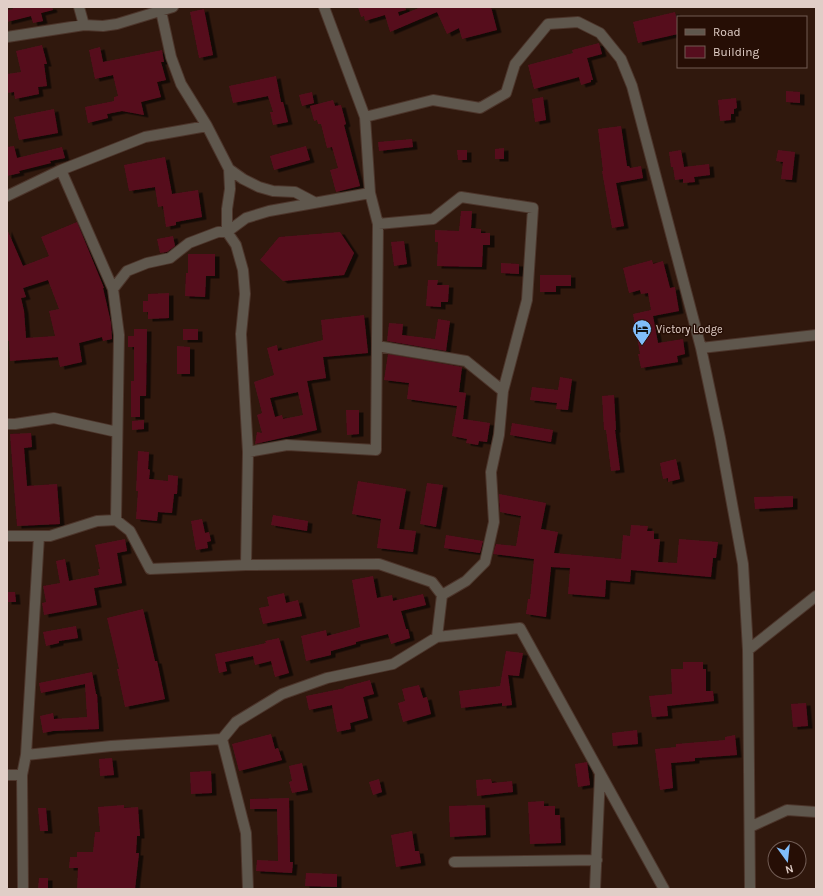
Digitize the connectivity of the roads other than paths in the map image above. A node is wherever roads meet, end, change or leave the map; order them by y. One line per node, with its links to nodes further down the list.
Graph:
1 (79, 7): 5 (street)
2 (173, 7): 4 (street)
3 (324, 7): 7 (street)
4 (162, 9): 5 (street); 8 (street)
5 (84, 25): 6 (street)
6 (7, 37)
7 (364, 117): 11 (street); 19 (street)
8 (207, 126): 9 (street); 10 (street)
9 (229, 168): 13 (street); 15 (street)
10 (62, 170): 12 (street); 16 (street)
11 (370, 193): 13 (street); 14 (street)
12 (7, 196)
13 (314, 202): 15 (street)
14 (378, 224): 18 (street); 20 (street)
15 (226, 232): 16 (street); 23 (street)
16 (113, 289): 22 (street)
17 (816, 335): 19 (street)
18 (377, 346): 20 (street); 23 (street)
19 (701, 348): 31 (street)
20 (503, 391): 28 (street)
21 (7, 424): 22 (street)
22 (117, 432): 24 (street)
23 (248, 452): 27 (street)
24 (116, 520): 26 (street); 27 (street)
25 (7, 536): 26 (street)
26 (38, 536): 33 (street)
27 (246, 565): 28 (street)
28 (442, 595): 30 (street)
29 (816, 596): 31 (street)
30 (437, 637): 32 (street); 36 (street)
31 (748, 650): 38 (street)
32 (222, 740): 33 (street); 42 (street)
33 (26, 755): 35 (street)
34 (7, 775): 35 (street)
35 (22, 775): 41 (street)
36 (600, 775): 39 (street); 44 (street)
37 (816, 812): 38 (street)
38 (750, 827): 45 (street)
39 (597, 860): 40 (street); 43 (street)
40 (454, 862)
41 (23, 889)
42 (248, 889)
43 (595, 889)
44 (664, 889)
45 (750, 889)

